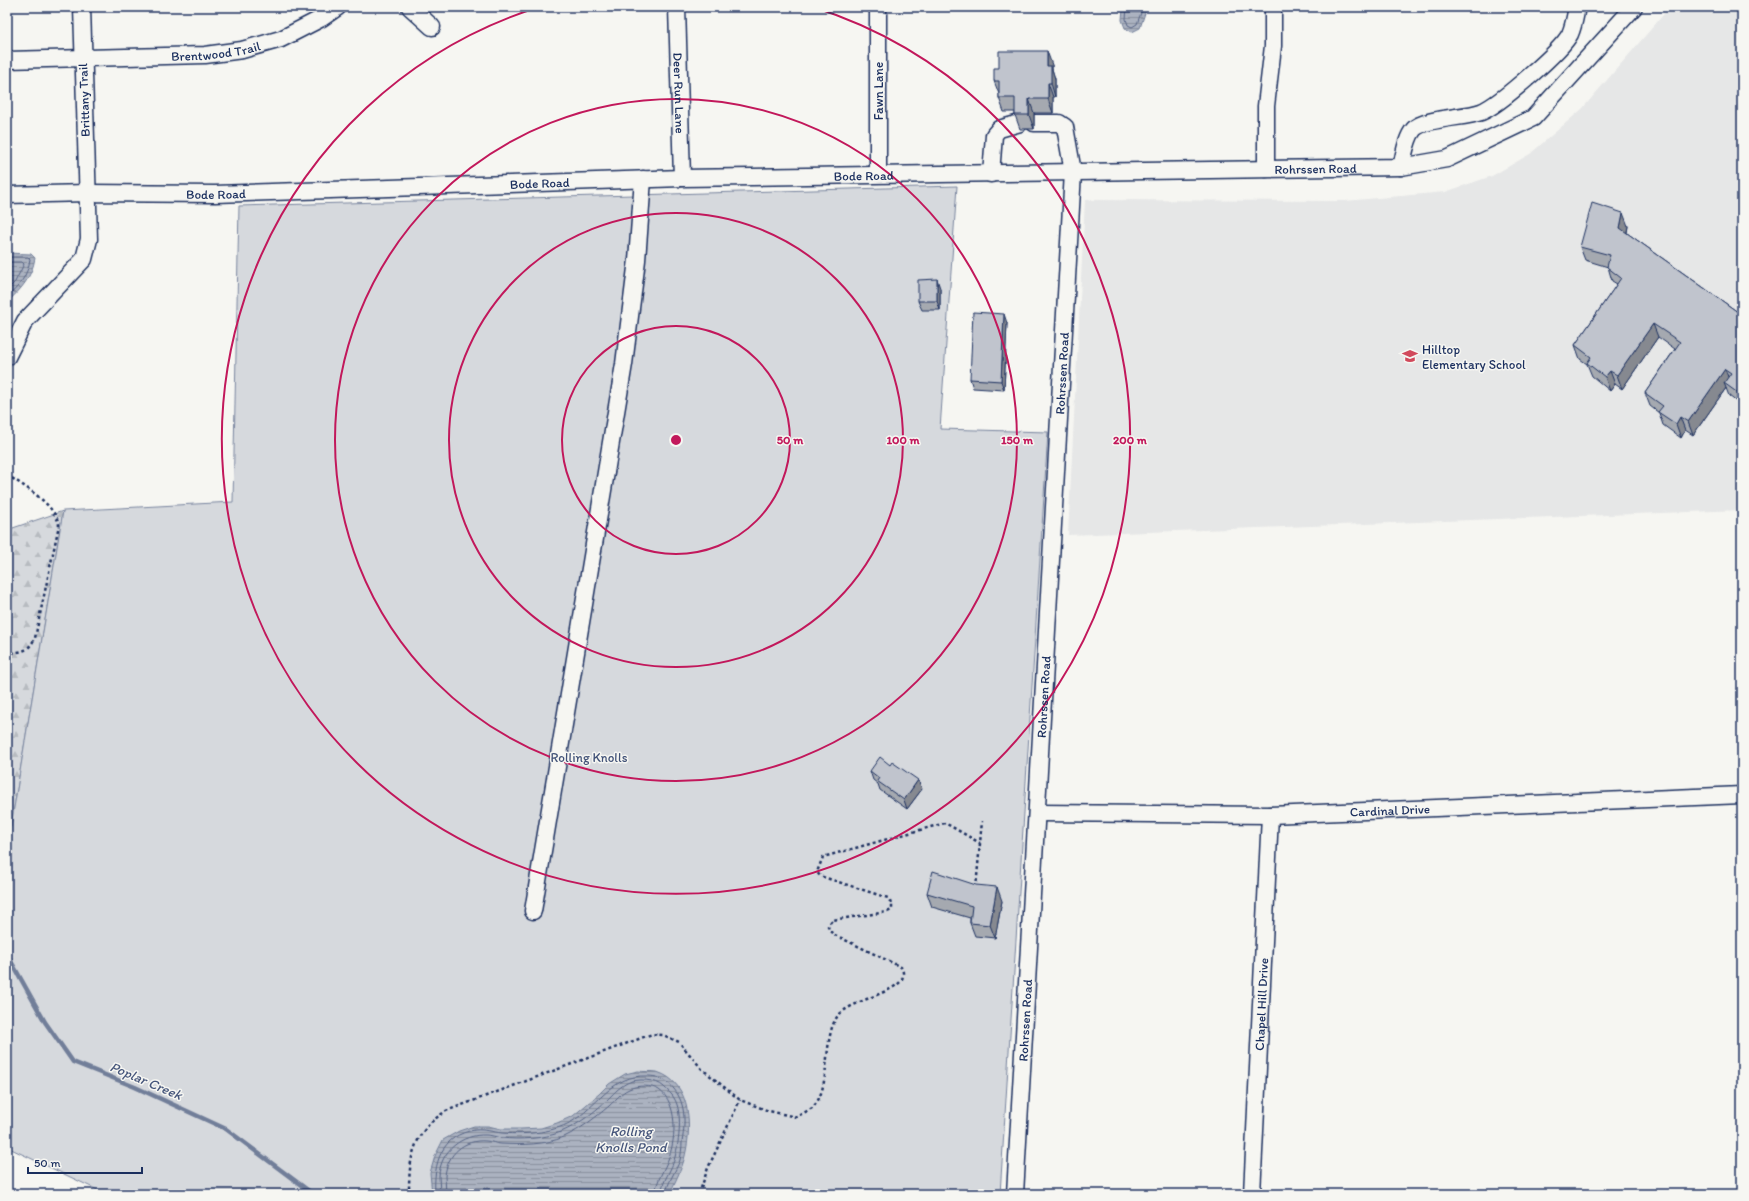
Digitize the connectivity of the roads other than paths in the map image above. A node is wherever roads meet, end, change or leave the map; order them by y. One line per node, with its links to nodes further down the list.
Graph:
1 (82, 7): 10 (street, Brittany Trail)
2 (338, 7): 10 (street, Brentwood Trail)
3 (410, 7): 9 (street)
4 (677, 7): 17 (street, Deer Run Lane)
5 (878, 7): 15 (street, Fawn Lane)
6 (1273, 7): 13 (street)
7 (1576, 7): 12 (street)
8 (1634, 7): 12 (street, Rohrssen Road)
9 (432, 27)
10 (83, 58): 11 (street, Brentwood Trail); 19 (street, Brittany Trail)
11 (7, 60)
12 (1401, 167): 13 (street, Rohrssen Road)
13 (1266, 169): 14 (street, Rohrssen Road)
14 (1073, 172): 16 (street, Bode Road); 16 (street); 23 (street, Rohrssen Road)
15 (878, 174): 16 (street, Bode Road); 17 (street, Bode Road)
16 (991, 174)
17 (682, 178): 18 (street, Bode Road)
18 (643, 179): 19 (street, Bode Road); 25 (street)
19 (87, 193): 20 (street, Bode Road); 21 (street, Brittany Trail)
20 (7, 195)
21 (7, 357)
22 (1742, 795): 24 (street, Cardinal Drive)
23 (1037, 813): 24 (street, Cardinal Drive); 26 (street, Rohrssen Road)
24 (1270, 815): 27 (street, Chapel Hill Drive)
25 (533, 911)
26 (1015, 1194)
27 (1252, 1194)

